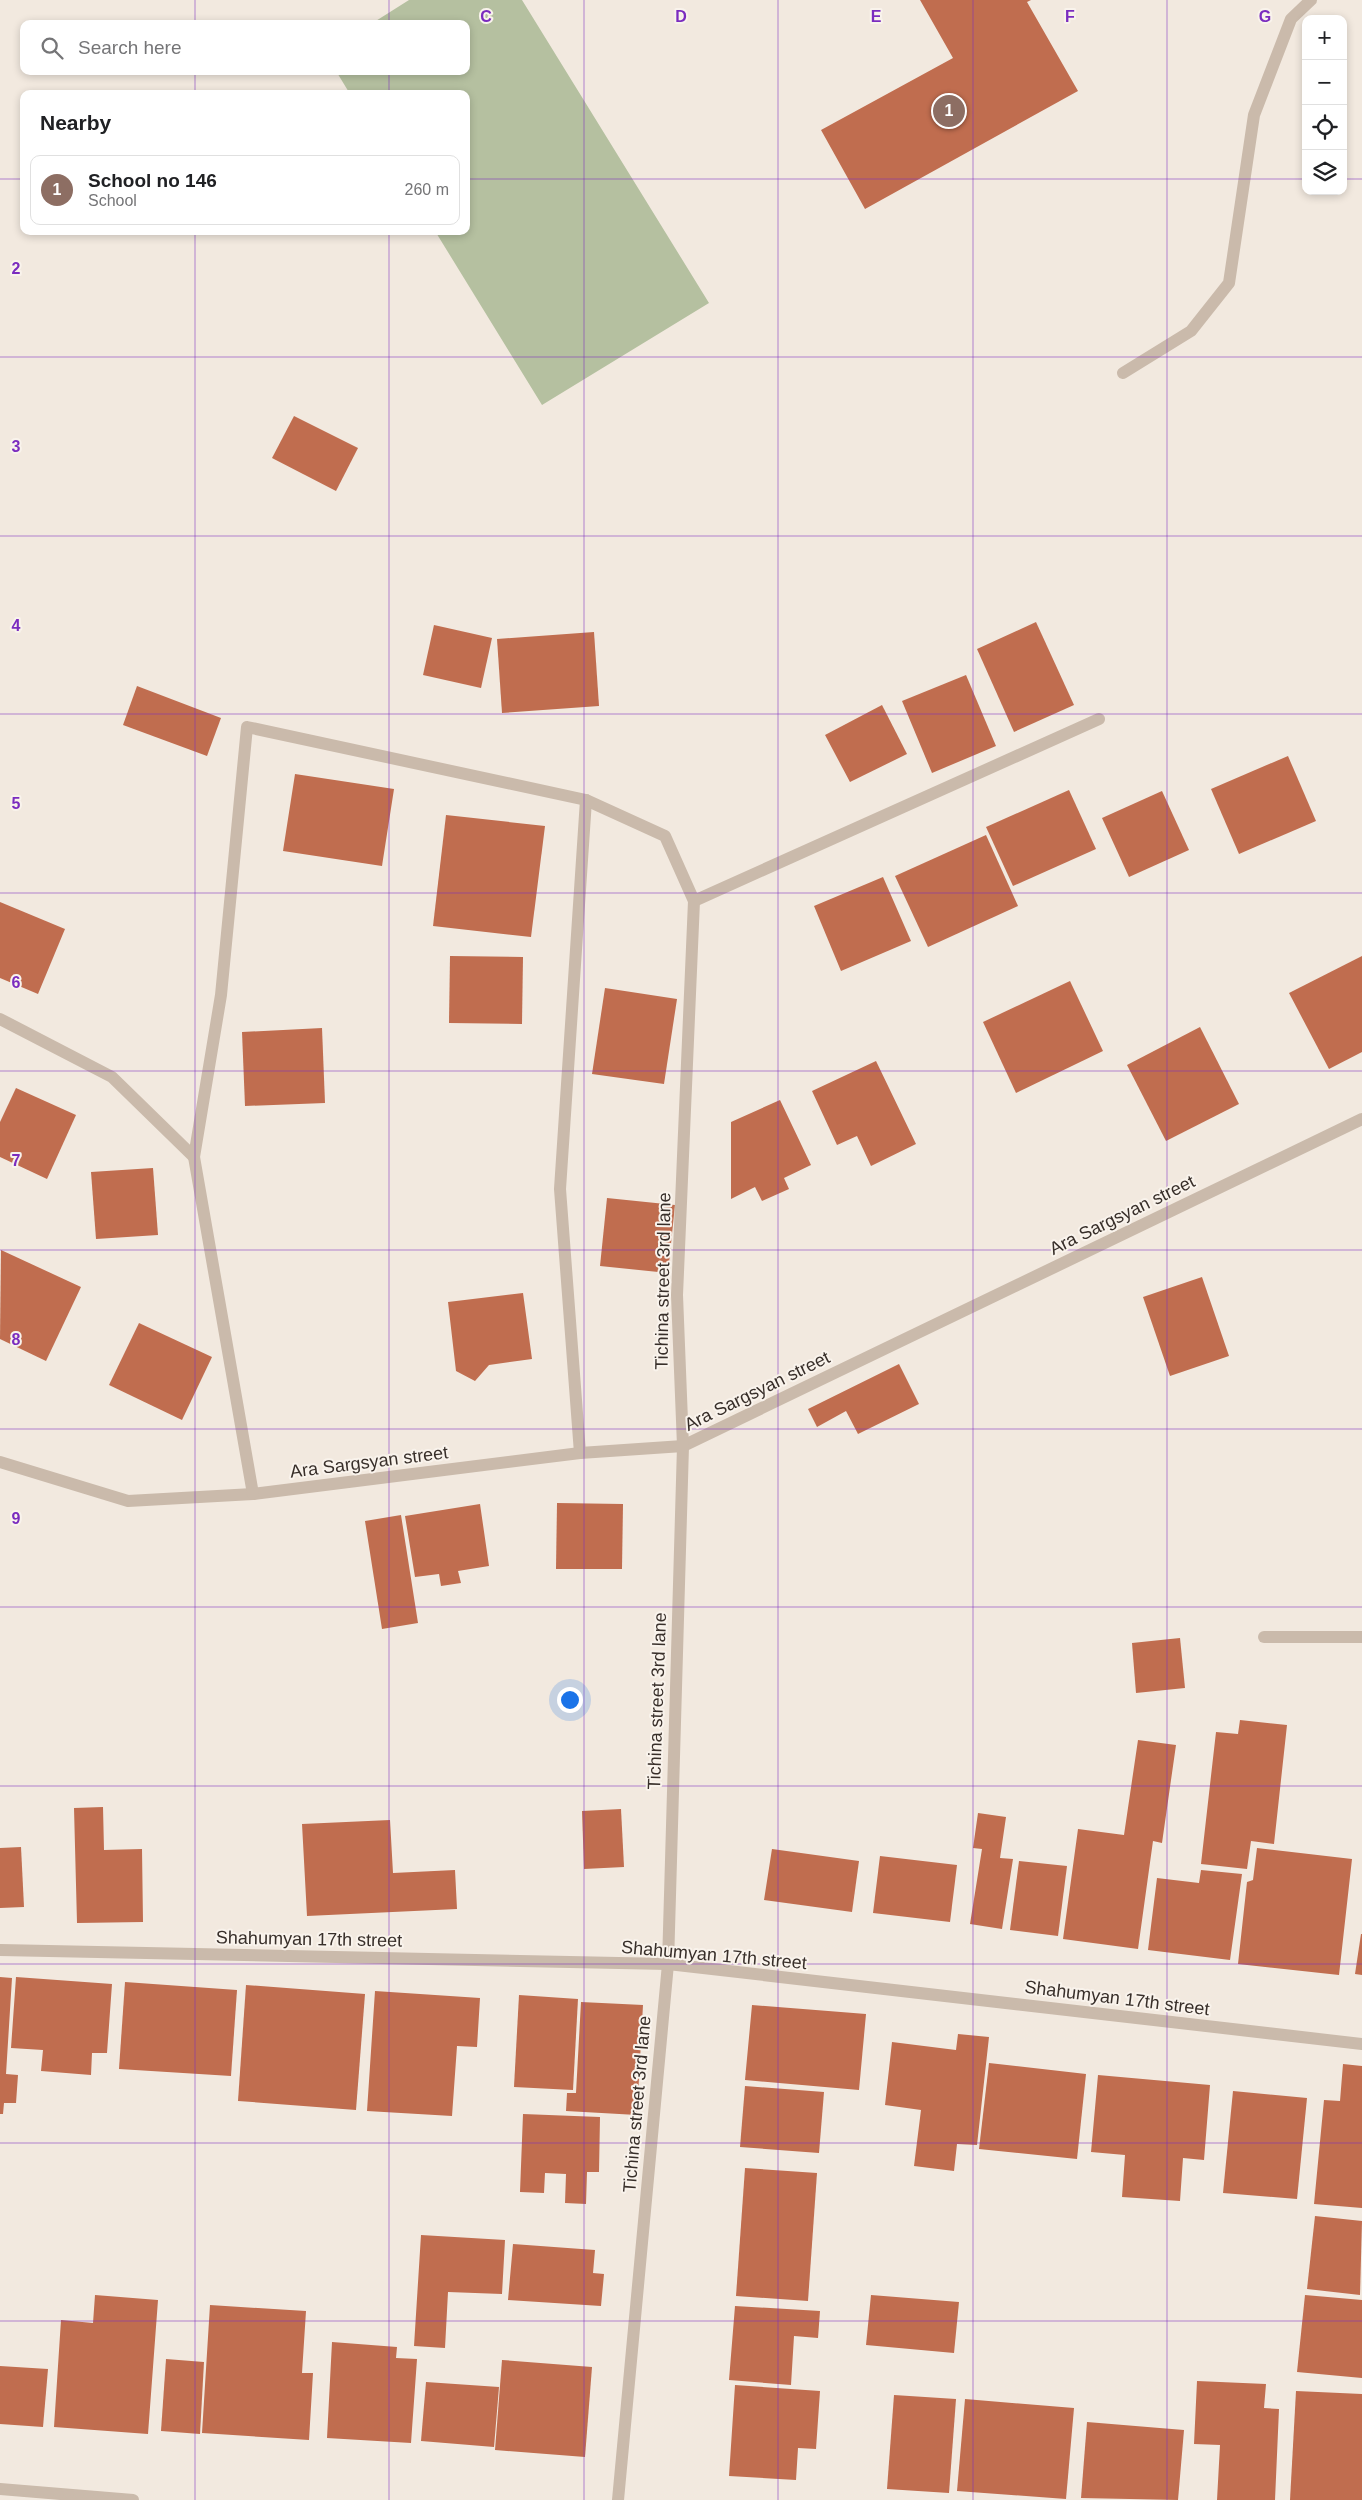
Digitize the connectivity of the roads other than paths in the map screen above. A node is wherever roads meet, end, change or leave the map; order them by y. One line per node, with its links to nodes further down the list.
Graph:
1 (1311, 0): 2 (street)
2 (1123, 373)
3 (1098, 719): 5 (street)
4 (586, 800): 5 (street); 8 (street); 10 (street)
5 (694, 901): 9 (street, Tichina street 3rd lane)
6 (0, 1019): 8 (street)
7 (1362, 1119): 9 (street, Ara Sargsyan street)
8 (194, 1157): 12 (street)
9 (682, 1446): 10 (street, Ara Sargsyan street); 16 (street, Tichina street 3rd lane)
10 (580, 1453): 12 (street, Ara Sargsyan street)
11 (0, 1462): 12 (street, Ara Sargsyan street)
12 (253, 1494)
13 (1264, 1637): 14 (street)
14 (1362, 1637)
15 (0, 1950): 16 (street, Shahumyan 17th street)
16 (668, 1964): 17 (street, Shahumyan 17th street); 20 (street, Tichina street 3rd lane)
17 (1362, 2044)
18 (0, 2489): 19 (street)
19 (132, 2500)
20 (618, 2500)

